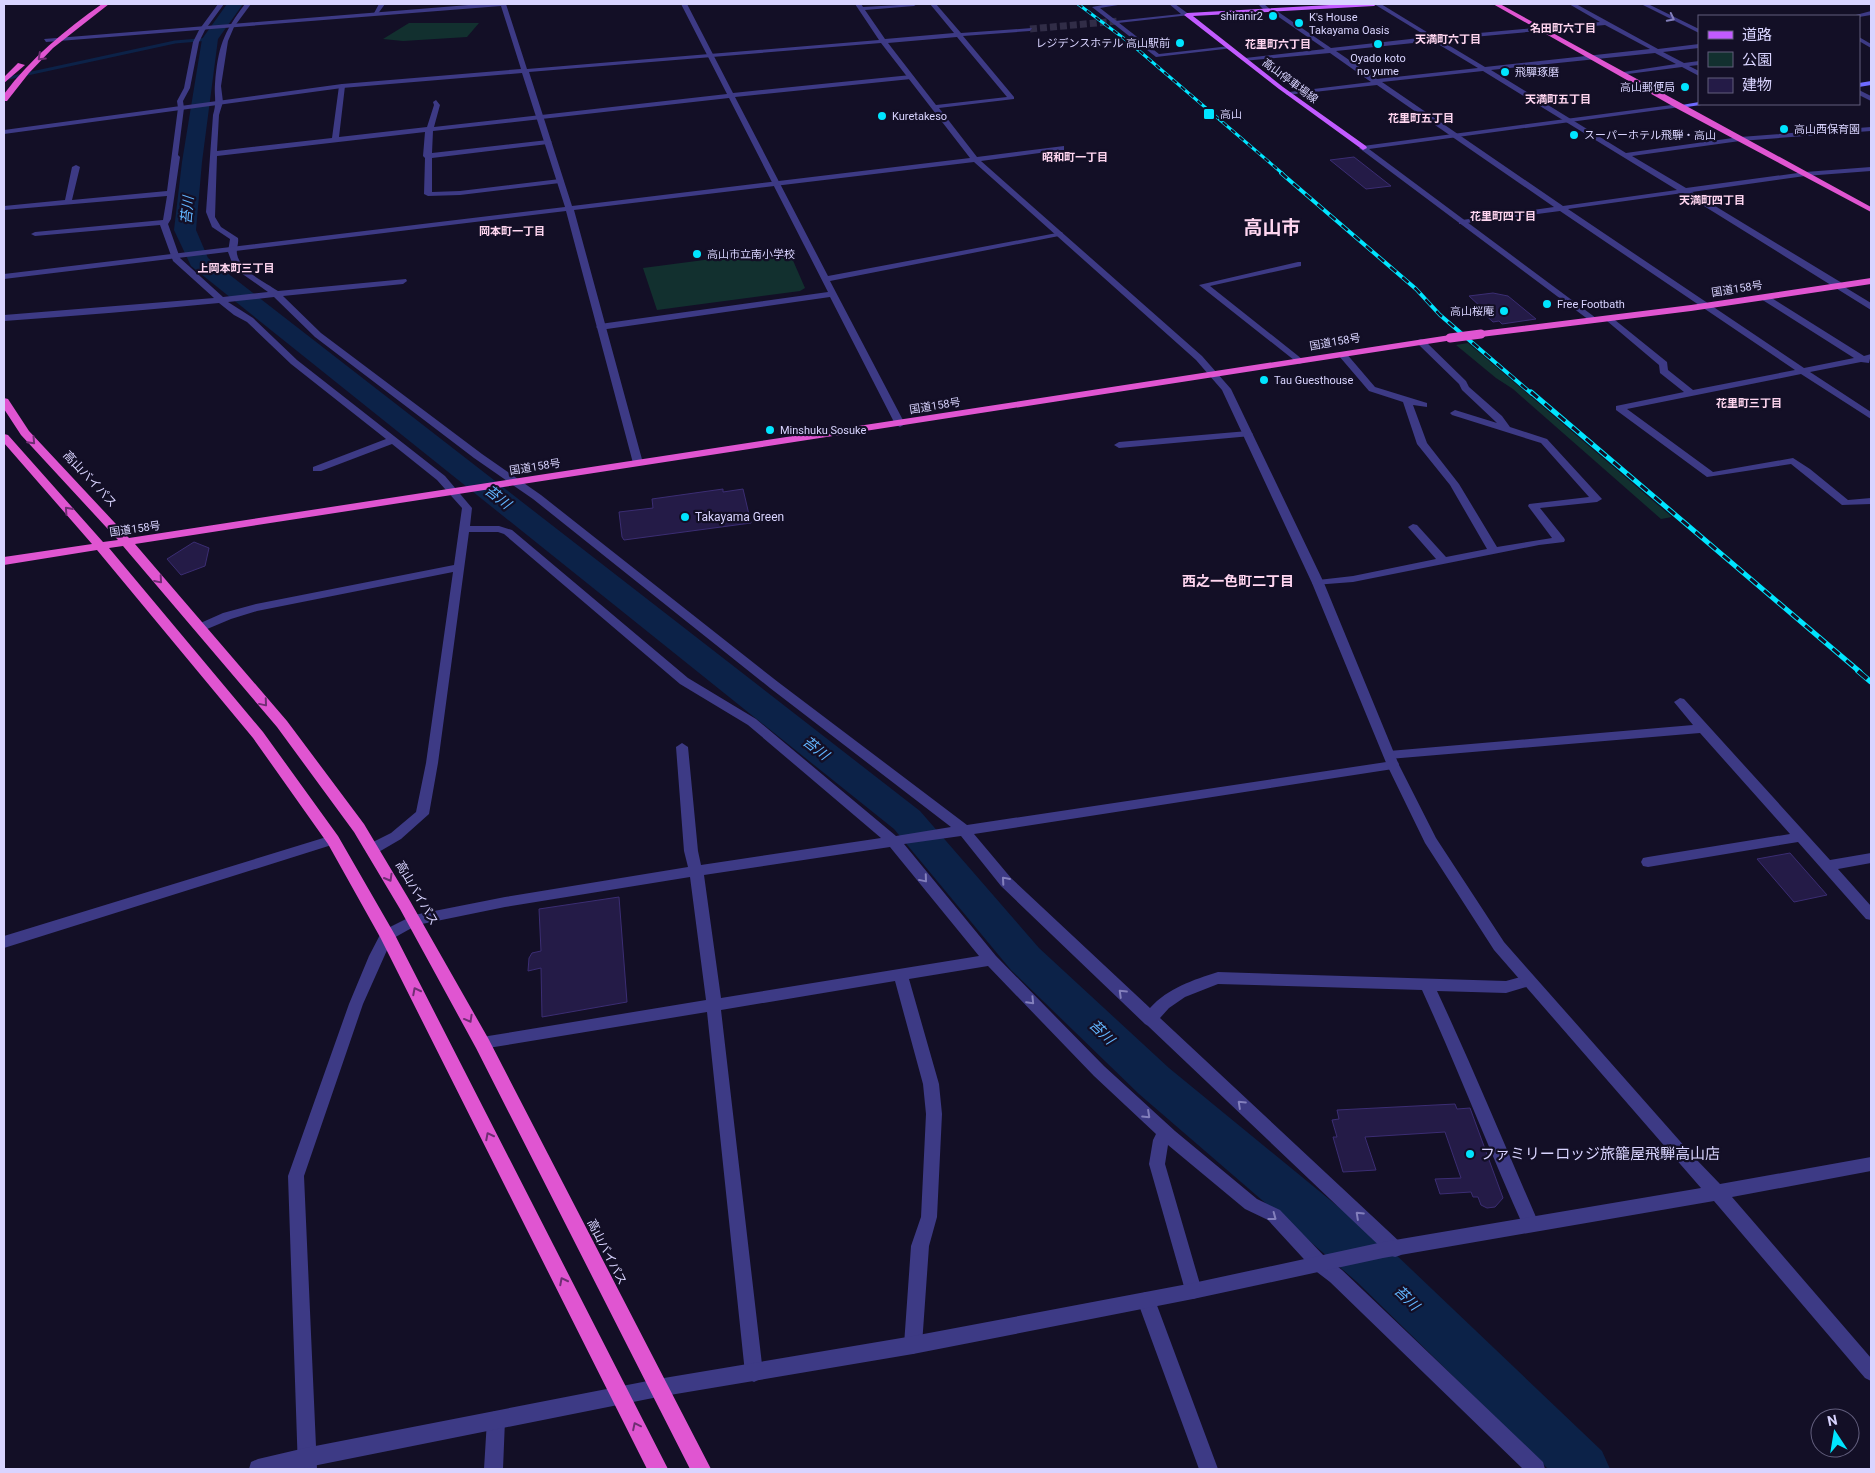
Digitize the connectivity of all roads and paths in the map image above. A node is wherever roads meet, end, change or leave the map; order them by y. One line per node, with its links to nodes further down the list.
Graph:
1 (94, 4): 31 (highway)
2 (106, 4): 30 (highway)
3 (221, 4): 24 (street)
4 (248, 4): 23 (street)
5 (382, 4): 19 (street)
6 (501, 4): 19 (street); 47 (street)
7 (684, 4): 40 (street)
8 (914, 4): 17 (street)
9 (933, 4): 28 (street)
10 (1120, 4): 36 (street)
11 (1172, 4): 20 (street)
12 (1261, 4): 18 (street)
13 (1375, 4): 18 (main road); 29 (street)
14 (1496, 4): 26 (highway)
15 (1572, 4): 22 (street)
16 (1644, 4): 27 (street, one-way to 27)
17 (860, 6): 33 (street)
18 (1269, 10): 20 (main road); 37 (street)
19 (375, 14): 23 (street)
20 (1187, 15): 21 (street); 36 (main road, 高山停車場線)
21 (1118, 21)
22 (1606, 24): 26 (street); 38 (street)
23 (231, 26): 24 (street); 59 (street)
24 (205, 28): 30 (street); 63 (street)
25 (1030, 29): 28 (street)
26 (1543, 30): 29 (street); 41 (highway)
27 (1698, 31)
28 (958, 35): 33 (street); 64 (street)
29 (1434, 38): 37 (street); 46 (street)
30 (60, 39): 31 (street); 57 (highway, one-way to 57)
31 (46, 40): 39 (highway)
32 (1860, 40): 35 (street)
33 (882, 41): 40 (street); 50 (street)
34 (1698, 46): 38 (street)
35 (1871, 46)
36 (1230, 48): 43 (main road, 高山停車場線)
37 (1329, 50): 43 (street); 52 (street)
38 (1656, 51): 41 (street); 45 (street)
39 (33, 53)
40 (712, 55): 47 (street); 56 (street)
41 (1593, 58): 46 (street); 48 (highway)
42 (27, 59): 51 (highway)
43 (1245, 60): 55 (main road, 高山停車場線)
44 (1698, 63): 45 (street)
45 (1682, 65): 48 (street); 49 (street)
46 (1485, 69): 52 (street); 66 (street)
47 (524, 71): 53 (street); 65 (street)
48 (1620, 73): 62 (highway)
49 (1698, 73)
50 (911, 78): 56 (street); 64 (street)
51 (6, 79)
52 (1376, 82): 55 (street); 70 (street)
53 (342, 86): 59 (street); 72 (street)
54 (1860, 93): 58 (street)
55 (1288, 94): 75 (main road, 高山停車場線)
56 (732, 95): 65 (street); 84 (street)
57 (4, 99)
58 (1871, 99)
59 (218, 102): 63 (street); 76 (street)
60 (436, 102): 67 (street)
61 (1698, 104): 62 (main road)
62 (1679, 106): 66 (street); 71 (highway)
63 (184, 107): 69 (street); 86 (street)
64 (934, 107): 79 (street)
65 (539, 116): 67 (street); 73 (street)
66 (1570, 121): 70 (street); 77 (street)
67 (431, 129): 72 (street); 78 (street)
68 (1871, 129): 71 (street)
69 (4, 132)
70 (1455, 136): 75 (street); 89 (street)
71 (1740, 139): 77 (street); 82 (highway)
72 (334, 140): 76 (street)
73 (548, 142): 78 (street); 83 (street)
74 (1061, 148): 79 (street)
75 (1363, 148): 93 (street)
76 (214, 154): 96 (street)
77 (1626, 154): 85 (street)
78 (427, 156): 83 (street)
79 (976, 160): 84 (street); 95 (street)
80 (76, 167): 87 (street)
81 (1871, 168): 82 (street)
82 (1805, 174): 85 (street); 91 (highway)
83 (560, 181): 90 (street)
84 (778, 184): 90 (street); 100 (street)
85 (1685, 190): 89 (street); 103 (street)
86 (170, 193): 87 (street); 92 (street)
87 (68, 202): 88 (street)
88 (4, 208)
89 (1560, 208): 93 (street); 108 (street)
90 (570, 209): 96 (street); 113 (street)
91 (1871, 210)
92 (165, 222): 94 (street); 97 (street)
93 (1462, 222): 112 (street)
94 (35, 234)
95 (1060, 234): 100 (street); 120 (street)
96 (234, 248): 97 (street); 104 (street)
97 (178, 254): 99 (street); 107 (street)
98 (1298, 264): 117 (street)
99 (4, 277)
100 (826, 279): 105 (street)
101 (403, 281): 104 (street)
102 (1871, 281): 103 (highway, 国道158号)
103 (1838, 286): 106 (highway, 国道158号); 109 (street)
104 (272, 294): 107 (street); 135 (street)
105 (834, 294): 113 (street); 127 (street)
106 (1764, 297): 108 (highway, 国道158号); 116 (street)
107 (222, 299): 110 (street); 131 (street)
108 (1704, 306): 111 (highway, 国道158号); 119 (street)
109 (1871, 307)
110 (4, 318)
111 (1610, 318): 112 (highway, 国道158号); 121 (street)
112 (1593, 320): 114 (highway, 国道158号, bridge)
113 (600, 327): 133 (street)
114 (1421, 342): 115 (highway, 国道158号); 128 (street)
115 (1342, 354): 117 (highway, 国道158号); 122 (street)
116 (1867, 358): 118 (street); 119 (street)
117 (1299, 361): 120 (highway, 国道158号)
118 (1871, 365)
119 (1803, 371): 121 (street); 126 (street)
120 (1214, 374): 127 (highway, 国道158号); 129 (street)
121 (1692, 394): 137 (street)
122 (1407, 400): 124 (street); 142 (street)
123 (4, 401): 140 (highway, 高山バイパス, one-way to 140)
124 (1424, 405)
125 (1455, 414): 128 (street)
126 (1871, 416)
127 (900, 424): 133 (highway, 国道158号)
128 (1506, 429): 142 (street)
129 (1248, 434): 132 (street); 146 (street)
130 (4, 437): 141 (highway, one-way to 130)
131 (393, 440): 134 (street); 136 (street)
132 (1119, 445)
133 (638, 463): 135 (highway, 国道158号)
134 (317, 469)
135 (512, 483): 136 (highway, 国道158号); 152 (street)
136 (457, 492): 139 (street); 140 (highway, 国道158号)
137 (1871, 501)
138 (1413, 526): 144 (street)
139 (466, 528): 145 (street); 155 (street)
140 (127, 543): 141 (highway, 国道158号); 147 (highway, 高山バイパス, one-way to 147)
141 (101, 547): 143 (highway, 国道158号); 154 (highway)
142 (1494, 551): 144 (street)
143 (4, 561)
144 (1443, 561): 146 (street)
145 (460, 567): 147 (street); 156 (street)
146 (1318, 584): 151 (street)
147 (200, 628): 156 (highway, 高山バイパス, one-way to 156)
148 (1680, 702): 149 (street)
149 (1704, 728): 151 (street); 153 (street)
150 (682, 747): 160 (street)
151 (1391, 760): 152 (street); 167 (street)
152 (960, 831): 155 (street); 170 (street, one-way to 152)
153 (1800, 836): 158 (street); 159 (street)
154 (333, 840): 163 (highway); 164 (street)
155 (897, 841): 160 (street); 165 (street, one-way to 165)
156 (372, 849): 162 (highway, 高山バイパス, one-way to 162)
157 (1871, 858): 159 (street)
158 (1648, 862)
159 (1827, 866): 161 (street)
160 (696, 871): 162 (street); 169 (street)
161 (1871, 915)
162 (414, 920): 163 (street); 171 (highway, 高山バイパス, one-way to 171)
163 (387, 935): 184 (highway, one-way to 163); 186 (street)
164 (4, 942)
165 (991, 960): 166 (street); 172 (street, one-way to 172)
166 (901, 975): 169 (street); 180 (street)
167 (1528, 981): 168 (street); 174 (street)
168 (1426, 984): 170 (street); 175 (street)
169 (714, 1004): 171 (street); 182 (street)
170 (1150, 1020): 176 (street, one-way to 170)
171 (482, 1043): 183 (highway, 高山バイパス)
172 (1169, 1136): 177 (street, one-way to 177); 178 (street)
173 (1871, 1164): 174 (street)
174 (1716, 1192): 175 (street); 181 (street)
175 (1531, 1224): 176 (street)
176 (1389, 1249): 177 (street)
177 (1325, 1262): 178 (street); 192 (street)
178 (1194, 1291): 179 (street)
179 (1146, 1300): 180 (street); 191 (street)
180 (914, 1345): 182 (street)
181 (1871, 1372)
182 (754, 1374): 183 (street)
183 (658, 1388): 184 (street); 190 (highway, 高山バイパス)
184 (621, 1395): 185 (street); 189 (highway, one-way to 184)
185 (496, 1420): 186 (street); 188 (street)
186 (306, 1463): 187 (street)
187 (258, 1469)
188 (493, 1469)
189 (658, 1469)
190 (701, 1469)
191 (1209, 1469)
192 (1536, 1469)

